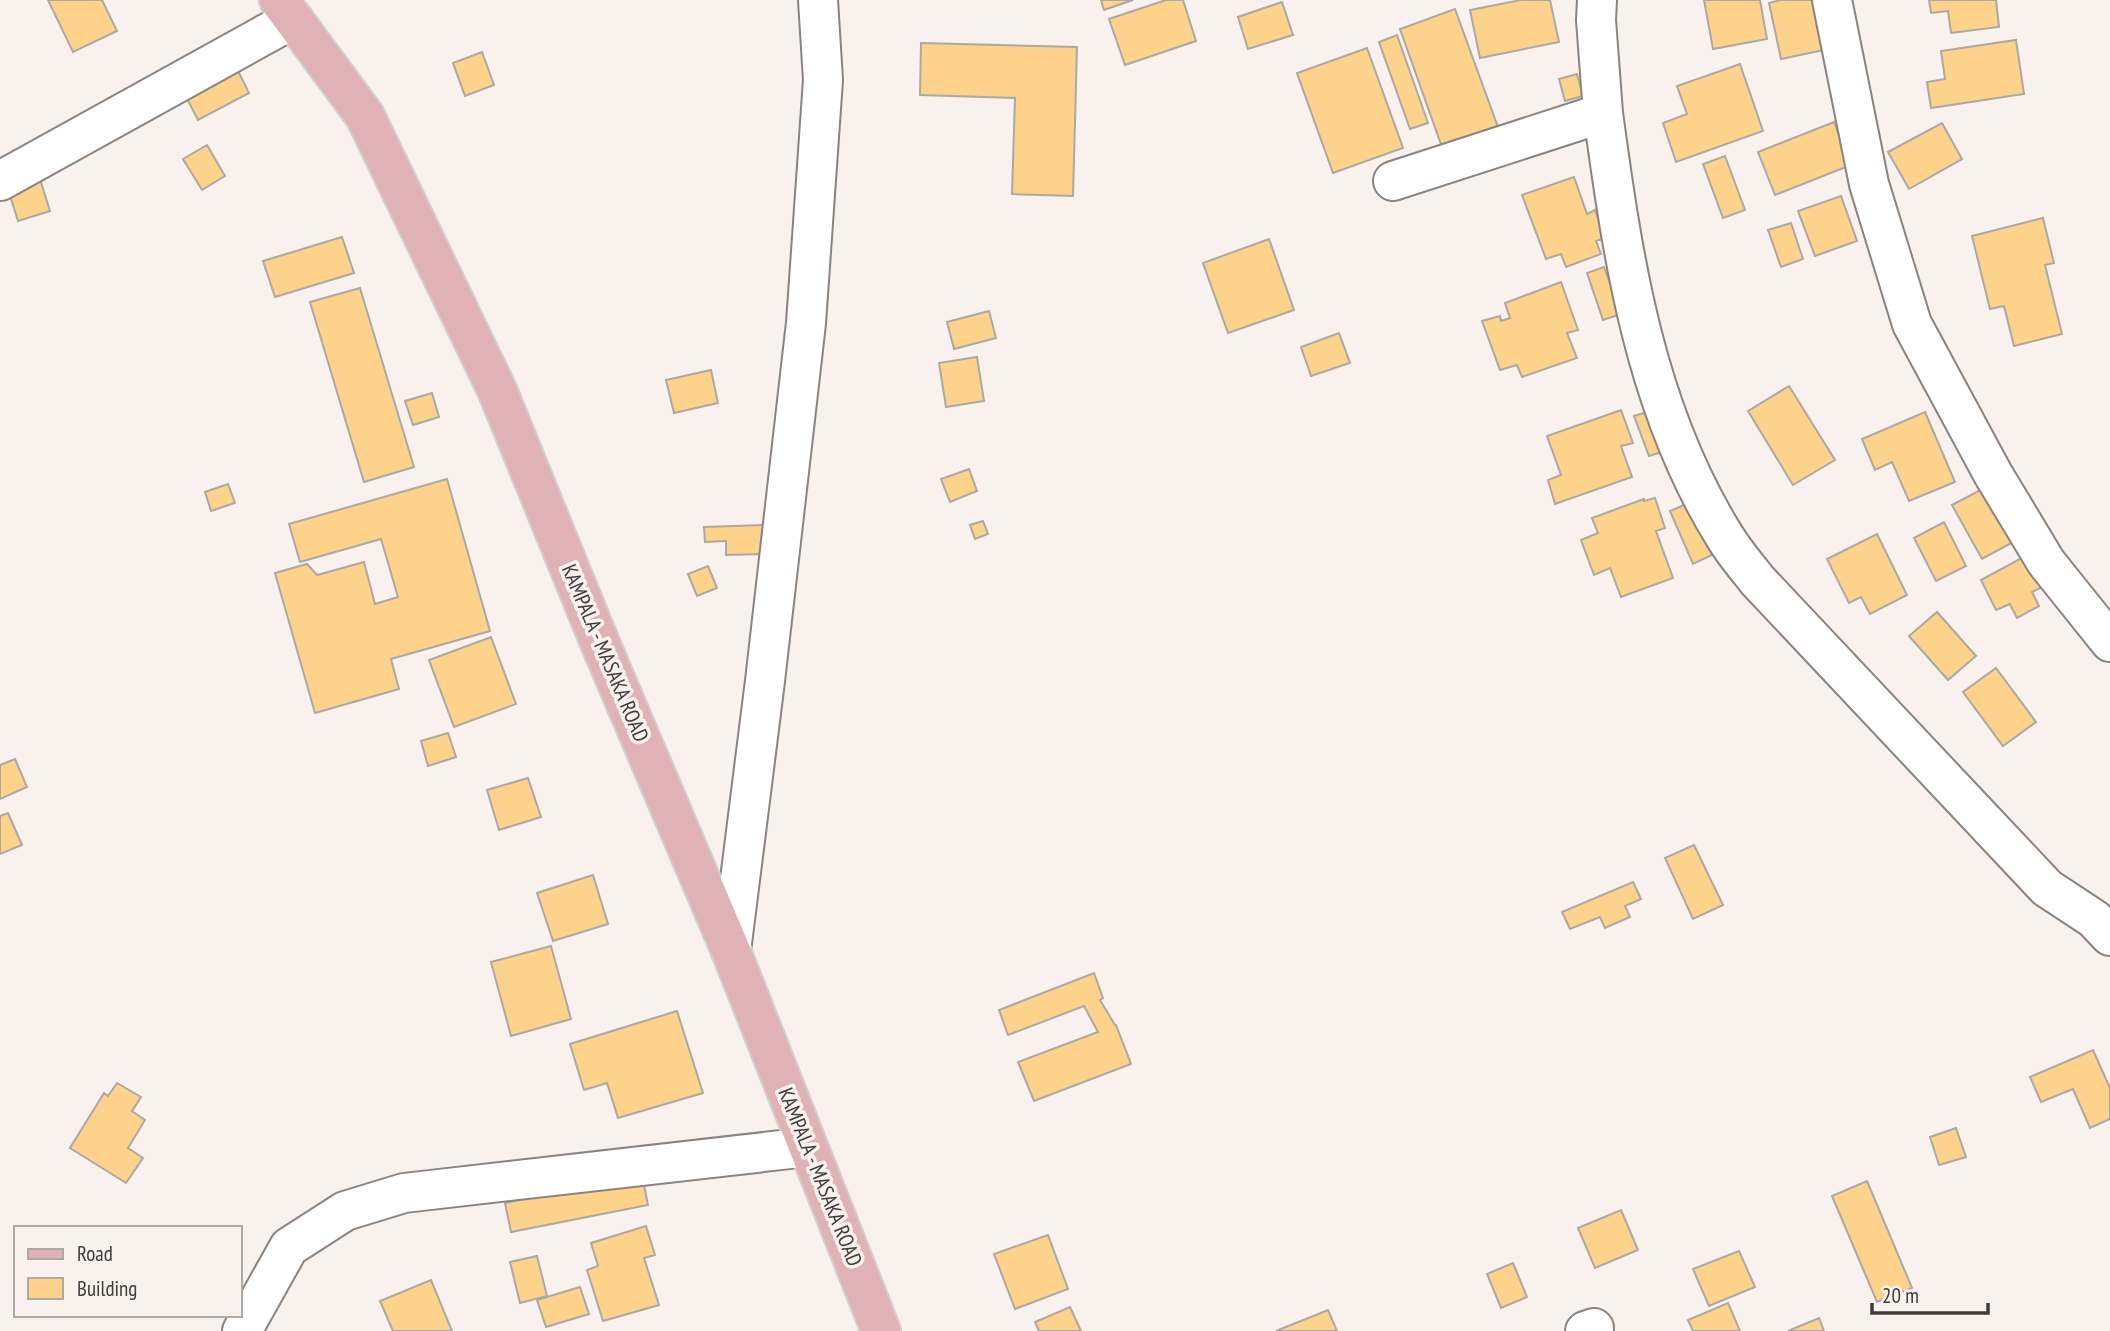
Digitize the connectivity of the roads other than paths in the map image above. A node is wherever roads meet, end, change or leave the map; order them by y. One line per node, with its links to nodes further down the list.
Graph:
1 (818, 0): 10 (street)
2 (1597, 0): 5 (street)
3 (1832, 0): 8 (street)
4 (286, 10): 6 (street); 10 (main road, KAMPALA - MASAKA ROAD)
5 (1603, 113): 7 (street); 9 (street)
6 (0, 181)
7 (1393, 181)
8 (2110, 642)
9 (2105, 920)
10 (730, 951): 11 (main road, KAMPALA - MASAKA ROAD)
11 (808, 1147): 12 (street); 13 (main road, KAMPALA - MASAKA ROAD)
12 (242, 1331)
13 (881, 1331)

